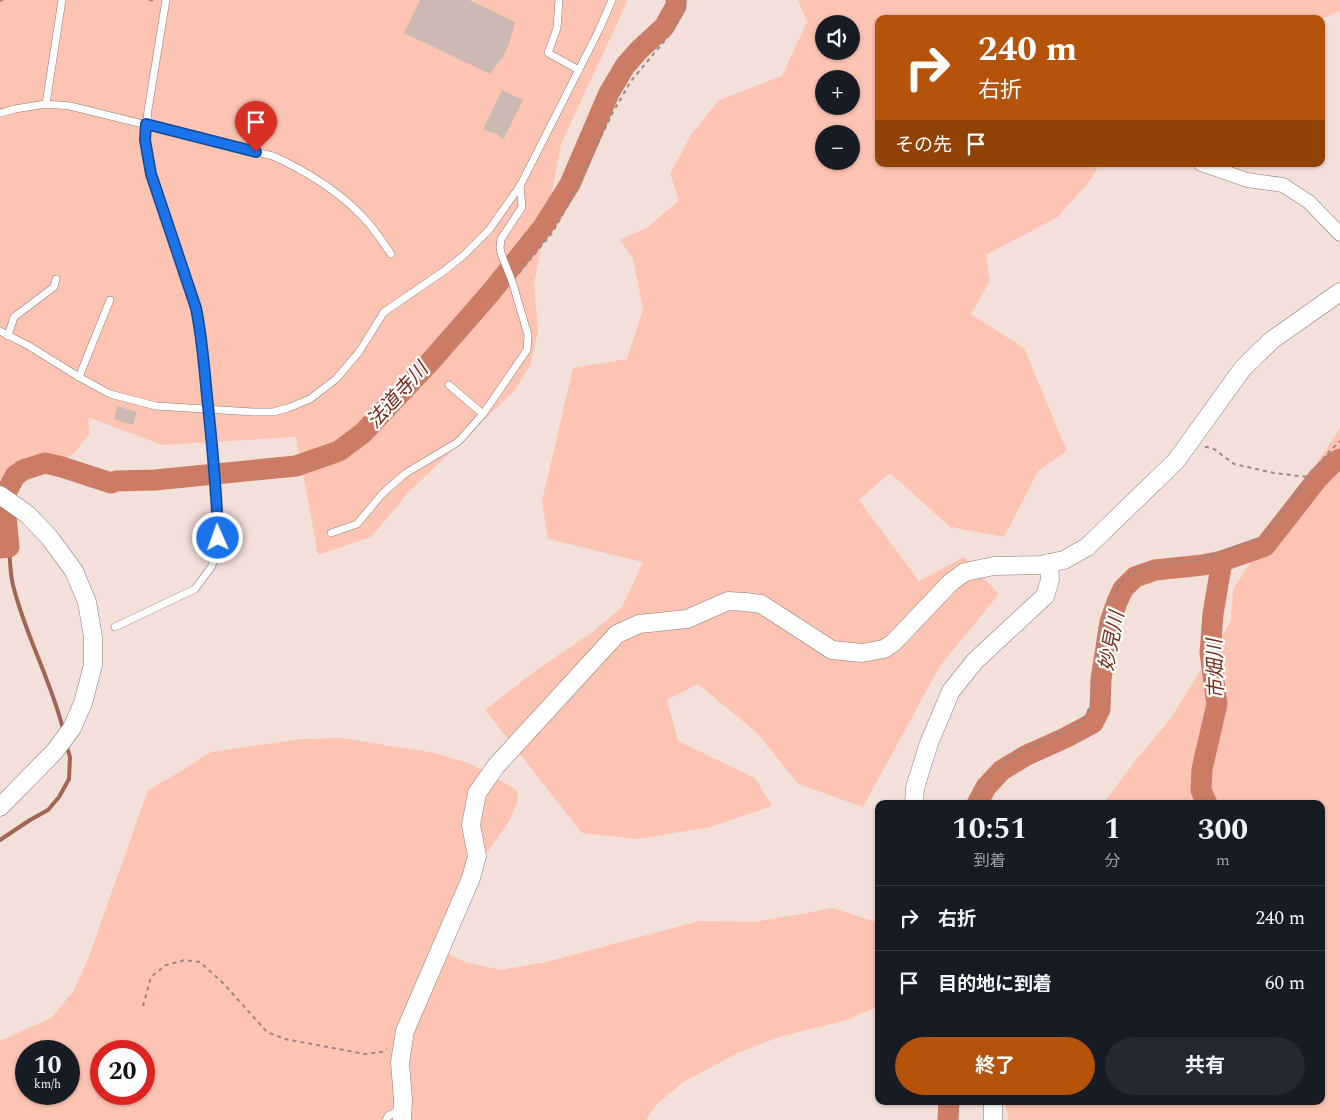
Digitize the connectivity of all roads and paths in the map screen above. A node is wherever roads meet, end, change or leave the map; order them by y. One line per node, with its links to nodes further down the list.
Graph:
1 (62, 0): 7 (lane)
2 (166, 0): 9 (lane)
3 (559, 0): 6 (lane)
4 (612, 0): 6 (lane)
5 (686, 0): 15 (path)
6 (580, 70): 11 (lane)
7 (46, 104): 8 (lane); 9 (lane)
8 (0, 113)
9 (146, 124): 13 (lane); 22 (lane)
10 (1210, 167): 12 (street)
11 (520, 186): 15 (lane); 22 (lane)
12 (1340, 234)
13 (391, 254)
14 (56, 279): 19 (lane)
15 (512, 281): 23 (lane)
16 (1340, 292): 29 (street)
17 (110, 300): 20 (lane)
18 (0, 331): 19 (lane)
19 (8, 336): 20 (lane)
20 (79, 377): 22 (lane)
21 (449, 385): 23 (lane)
22 (209, 409): 30 (lane)
23 (483, 414): 28 (lane)
24 (1340, 441): 26 (path)
25 (1200, 449): 26 (path)
26 (1309, 477): 32 (path)
27 (0, 495): 33 (street)
28 (331, 532)
29 (1049, 563): 31 (street); 35 (street)
30 (115, 627)
31 (914, 800)
32 (974, 800)
33 (0, 807)
34 (143, 1006): 35 (path)
35 (403, 1040): 37 (street)
36 (993, 1105): 39 (street)
37 (402, 1114): 38 (lane)
38 (386, 1120)
39 (993, 1120)

